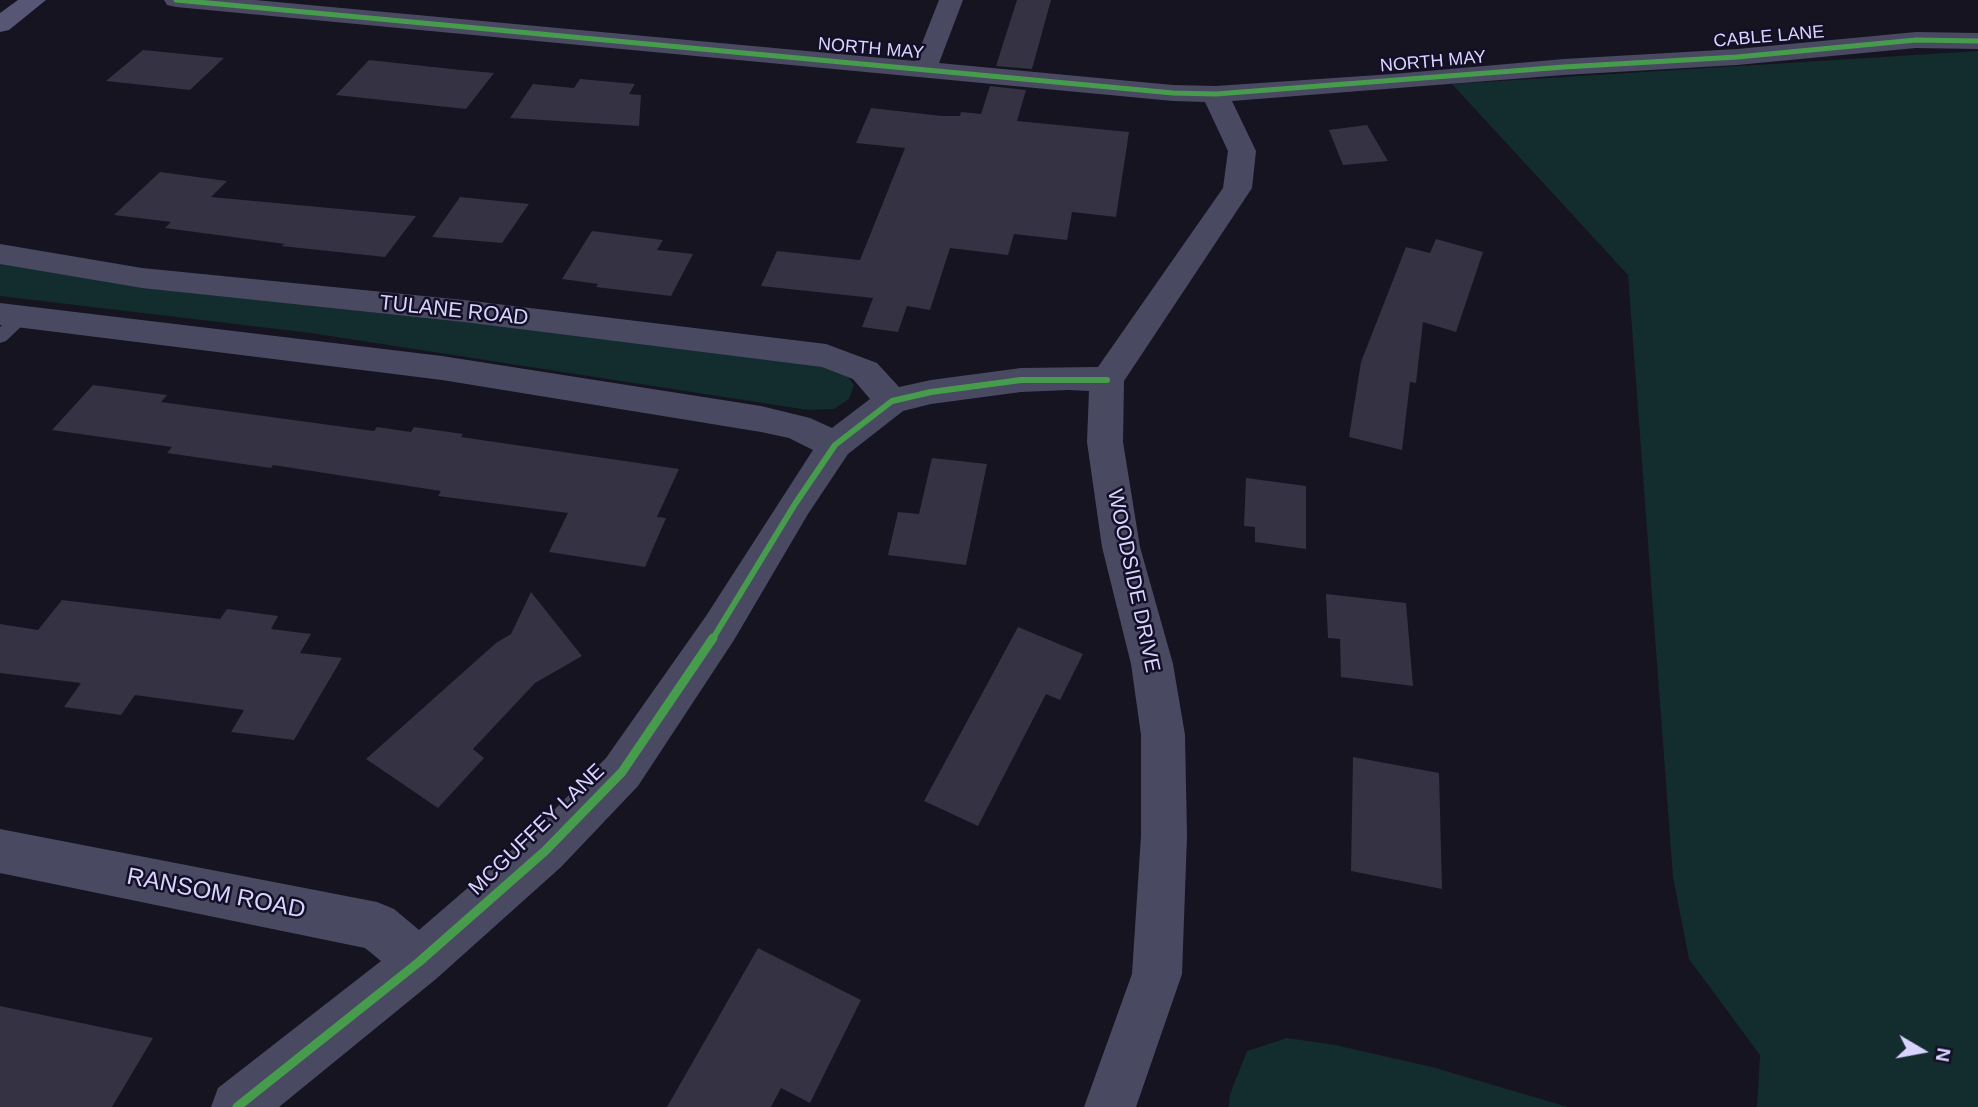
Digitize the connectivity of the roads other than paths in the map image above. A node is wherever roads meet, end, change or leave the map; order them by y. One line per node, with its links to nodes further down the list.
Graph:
1 (34, 0): 4 (main road)
2 (176, 0): 7 (street, NORTH MAY)
3 (951, 0): 7 (street)
4 (0, 24)
5 (1978, 41): 6 (street, CABLE LANE)
6 (1564, 66): 8 (street, NORTH MAY)
7 (924, 70): 8 (street, NORTH MAY)
8 (1216, 94): 11 (street)
9 (0, 254): 12 (street, TULANE ROAD)
10 (7, 323): 13 (street)
11 (1107, 380): 12 (street); 17 (street, WOODSIDE DRIVE)
12 (892, 401): 13 (street, MCGUFFEY LANE)
13 (835, 445): 15 (street, MCGUFFEY LANE)
14 (0, 851): 15 (street, RANSOM ROAD)
15 (419, 962): 16 (street, MCGUFFEY LANE)
16 (237, 1107)
17 (1110, 1107)

